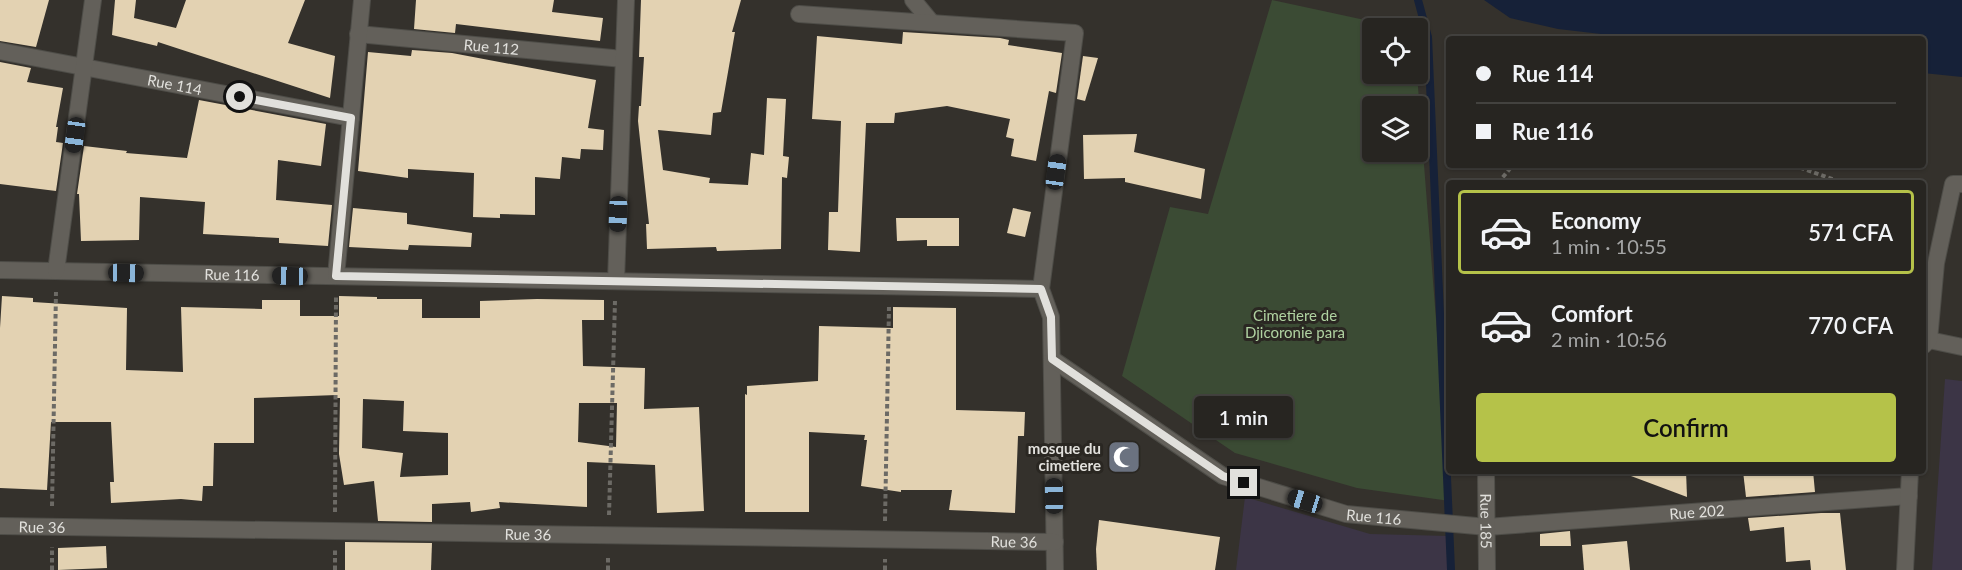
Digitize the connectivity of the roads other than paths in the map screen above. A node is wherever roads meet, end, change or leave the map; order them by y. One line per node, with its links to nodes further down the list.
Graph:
1 (93, 0): 10 (street)
2 (362, 0): 7 (street)
3 (626, 0): 9 (street)
4 (913, 0): 6 (street)
5 (799, 14): 6 (street)
6 (932, 23): 17 (street)
7 (358, 34): 9 (street, Rue 112); 11 (street)
8 (0, 51): 10 (street, Rue 114)
9 (623, 58): 16 (street)
10 (84, 67): 11 (street, Rue 114); 14 (street)
11 (351, 118): 15 (street)
12 (1962, 184): 18 (street)
13 (0, 270): 14 (street, Rue 116)
14 (57, 271): 15 (street, Rue 116)
15 (336, 276): 16 (street, Rue 116)
16 (616, 281): 17 (street, Rue 116)
17 (1041, 289): 20 (street)
18 (1926, 343): 19 (street)
19 (1962, 347)
20 (1052, 359): 25 (street, Rue 116); 26 (street)
21 (1486, 474): 25 (street, Rue 185)
22 (1910, 474): 23 (street)
23 (1909, 496): 25 (street, Rue 202); 29 (street)
24 (0, 525): 26 (street, Rue 36)
25 (1487, 527): 28 (street, Rue 185)
26 (1055, 542): 27 (street)
27 (1055, 570)
28 (1487, 570)
29 (1905, 570)

